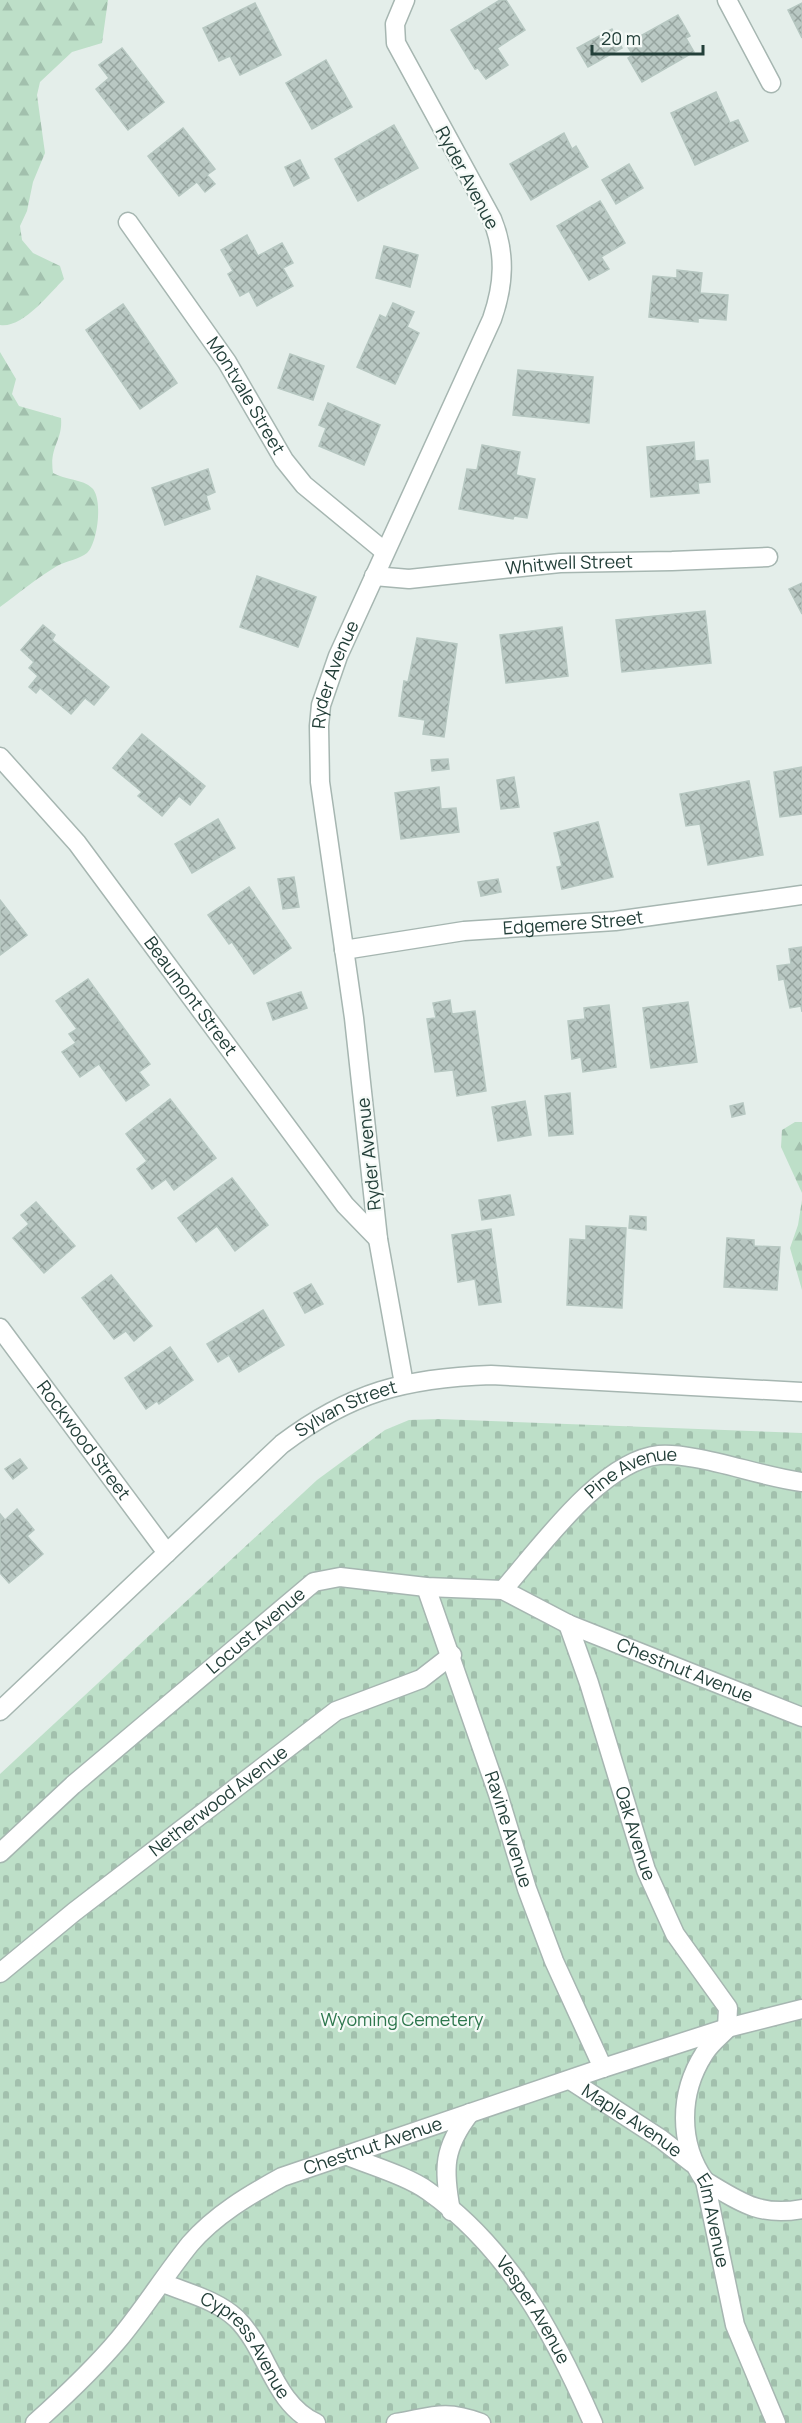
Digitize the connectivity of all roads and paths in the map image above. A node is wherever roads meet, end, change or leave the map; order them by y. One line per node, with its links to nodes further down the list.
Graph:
1 (405, 0): 5 (street, Ryder Avenue)
2 (727, 0): 3 (street)
3 (771, 83)
4 (128, 222): 5 (street, Montvale Street)
5 (384, 551): 7 (street, Ryder Avenue)
6 (768, 556): 7 (street, Whitwell Street)
7 (374, 576): 10 (street, Ryder Avenue)
8 (0, 757): 11 (street, Beaumont Street)
9 (802, 895): 10 (street, Edgemere Street)
10 (344, 950): 11 (street, Ryder Avenue)
11 (378, 1239): 13 (street, Ryder Avenue)
12 (0, 1328): 16 (street, Rockwood Street)
13 (404, 1384): 14 (street, Sylvan Street); 16 (street, Sylvan Street)
14 (802, 1392)
15 (802, 1482): 18 (street, Pine Avenue)
16 (166, 1553): 21 (street, Sylvan Street)
17 (426, 1587): 18 (street, Locust Avenue); 20 (street, Ravine Avenue); 23 (street, Locust Avenue)
18 (502, 1590): 19 (street, Locust Avenue)
19 (568, 1624): 22 (street, Chestnut Avenue); 26 (street, Oak Avenue)
20 (452, 1655): 24 (street, Netherwood Avenue); 27 (street, Ravine Avenue)
21 (0, 1711)
22 (802, 1717)
23 (0, 1853)
24 (0, 1973)
25 (802, 2009): 26 (street, Chestnut Avenue)
26 (728, 2028): 27 (street, Chestnut Avenue); 31 (street, Elm Avenue)
27 (603, 2067): 28 (street, Chestnut Avenue)
28 (570, 2080): 29 (street, Chestnut Avenue); 31 (street, Maple Avenue)
29 (470, 2113): 30 (street, Chestnut Avenue); 34 (street)
30 (348, 2156): 34 (street, Vesper Avenue); 35 (street, Chestnut Avenue)
31 (692, 2163): 32 (street, Elm Avenue)
32 (705, 2181): 33 (street); 41 (street, Elm Avenue)
33 (802, 2209)
34 (451, 2211): 40 (street, Vesper Avenue)
35 (163, 2283): 36 (street, Chestnut Avenue); 37 (street, Cypress Avenue)
36 (35, 2423)
37 (316, 2423)
38 (396, 2423): 39 (street)
39 (481, 2423)
40 (593, 2423)
41 (776, 2423)

